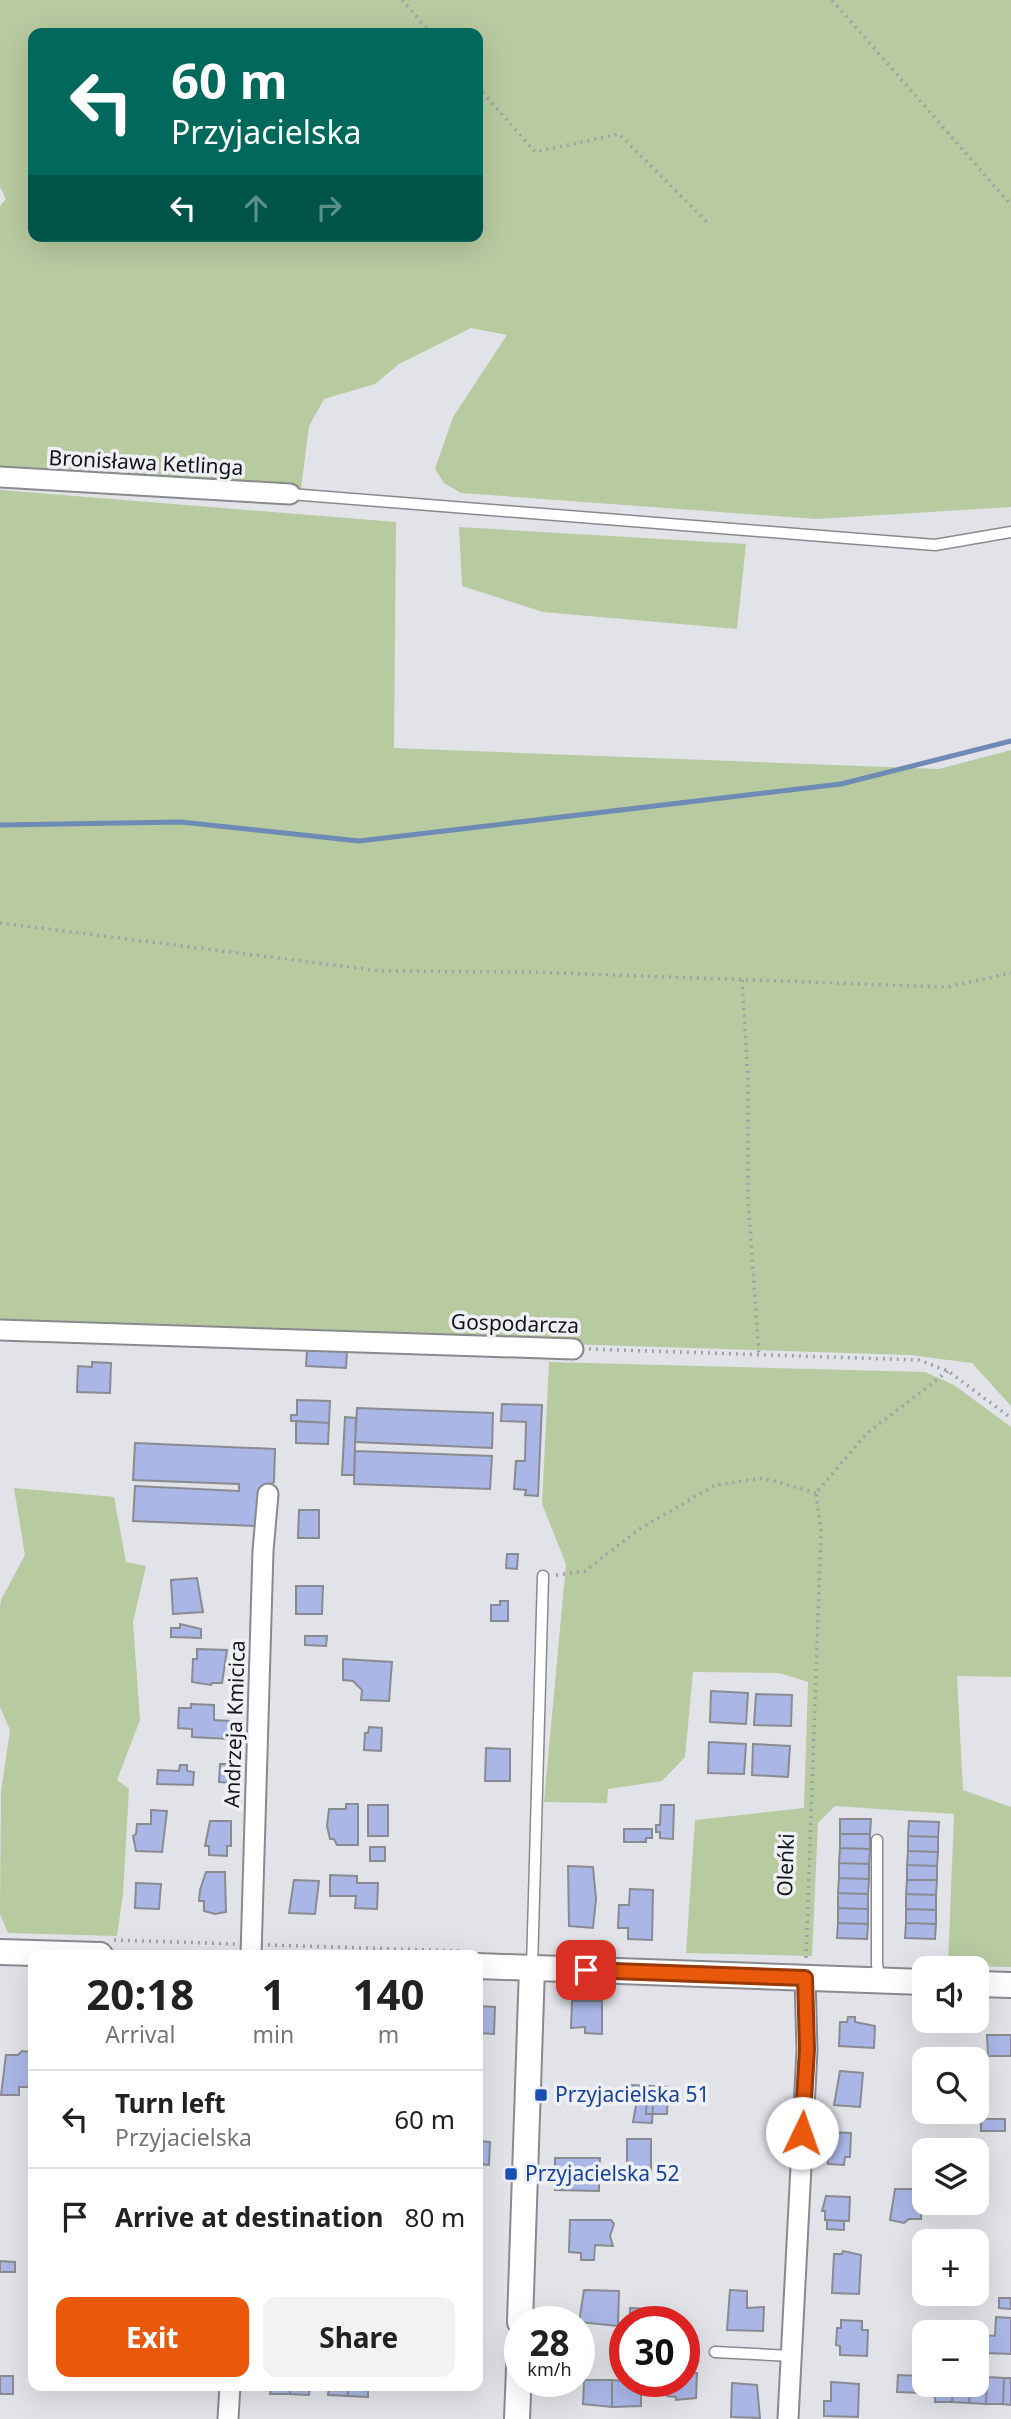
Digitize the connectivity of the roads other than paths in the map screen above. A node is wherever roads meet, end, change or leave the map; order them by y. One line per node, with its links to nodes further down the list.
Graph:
1 (0, 477): 2 (street, Bronisława Ketlinga)
2 (290, 494): 3 (lane)
3 (1011, 532)
4 (0, 1330): 5 (street, Gospodarcza)
5 (573, 1349)
6 (268, 1494): 9 (street, Andrzeja Kmicica)
7 (543, 1576): 13 (lane)
8 (877, 1840): 15 (lane)
9 (251, 1950)
10 (0, 1952): 11 (street)
11 (28, 1953)
12 (483, 1966): 13 (street)
13 (531, 1968): 14 (street); 19 (street)
14 (805, 1978): 15 (street); 21 (street)
15 (880, 1980): 16 (street)
16 (912, 1981)
17 (989, 1984): 18 (street)
18 (1011, 1985)
19 (520, 2306)
20 (715, 2352): 21 (lane)
21 (791, 2356): 26 (street)
22 (230, 2391): 24 (street)
23 (518, 2397): 25 (street)
24 (228, 2419)
25 (517, 2419)
26 (788, 2419)

